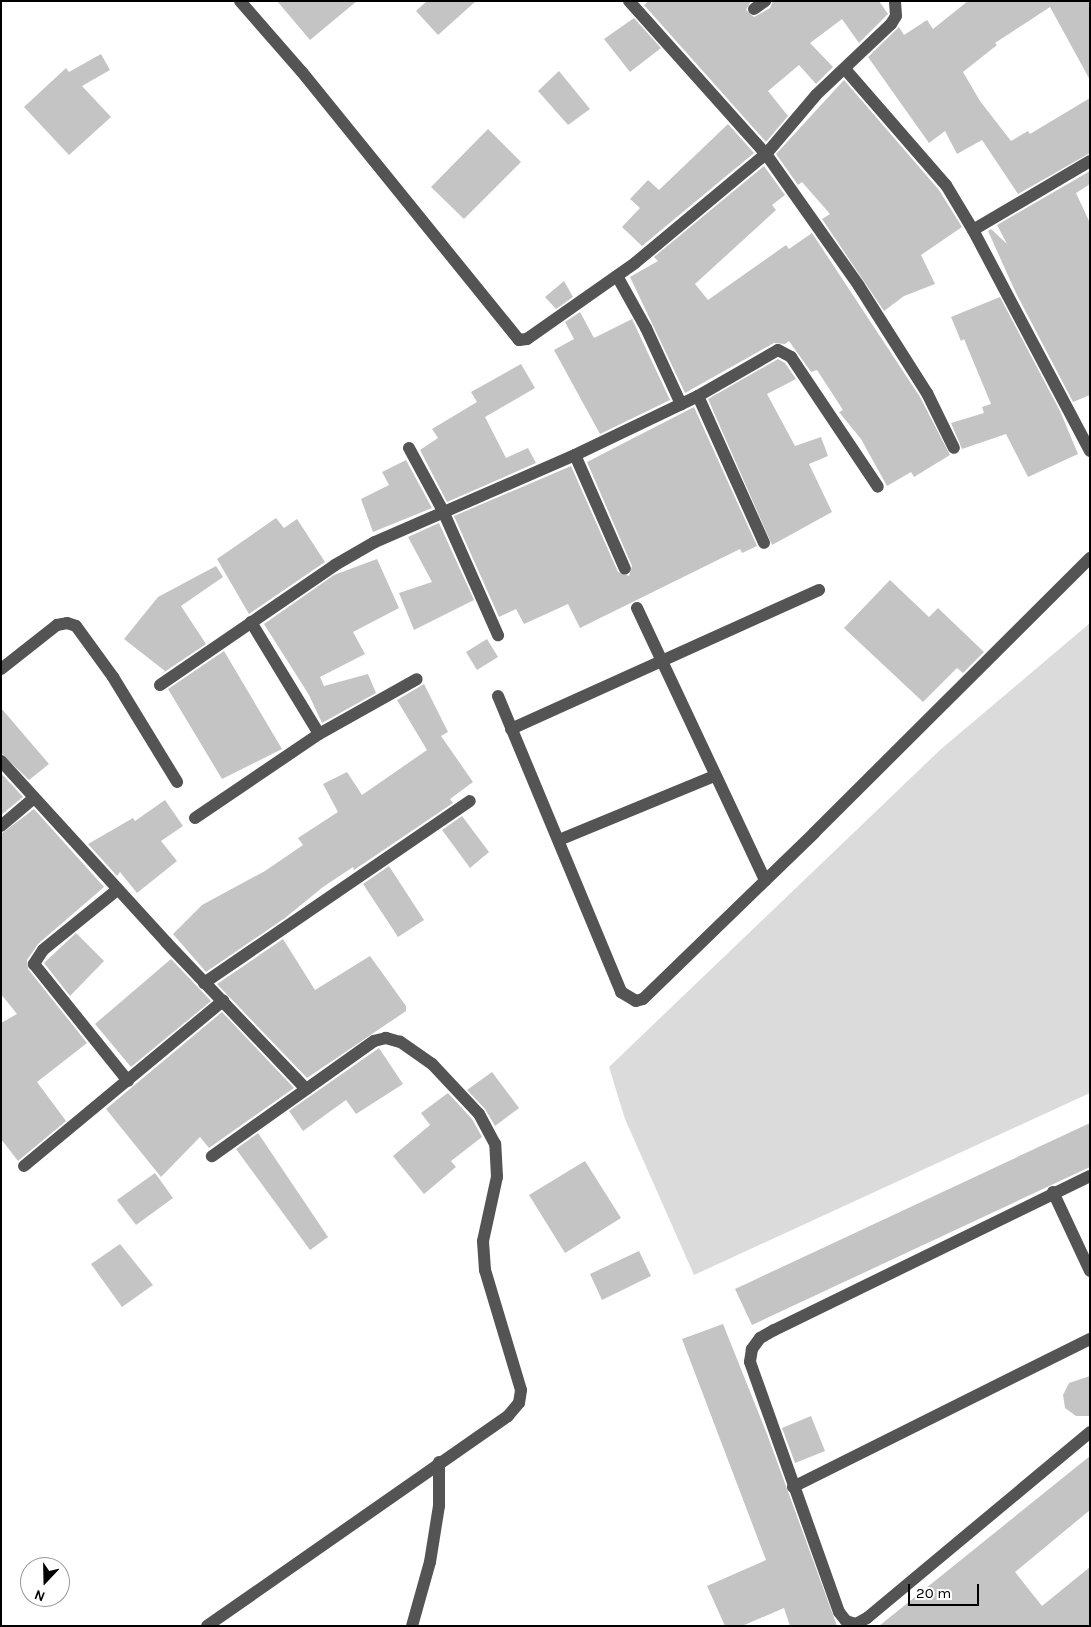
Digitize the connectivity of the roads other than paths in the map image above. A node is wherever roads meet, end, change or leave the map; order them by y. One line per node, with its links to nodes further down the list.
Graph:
1 (240, 1): 10 (street)
2 (629, 1): 7 (street)
3 (765, 1): 5 (street)
4 (895, 1): 6 (street)
5 (754, 10)
6 (845, 68): 7 (street); 9 (street)
7 (766, 154): 10 (street); 14 (street)
8 (1090, 161): 9 (street)
9 (974, 230): 15 (street)
10 (617, 276): 12 (street)
11 (698, 396): 12 (street); 17 (street); 19 (street)
12 (681, 404): 16 (street)
13 (409, 448): 18 (street)
14 (954, 448)
15 (1090, 451)
16 (574, 455): 18 (street); 21 (street)
17 (878, 487)
18 (443, 511): 24 (street); 25 (street)
19 (764, 543)
20 (1090, 558): 41 (street)
21 (625, 569)
22 (819, 590): 26 (street)
23 (637, 608): 26 (street)
24 (251, 622): 29 (street); 32 (street)
25 (498, 635)
26 (661, 660): 31 (street); 34 (street)
27 (1, 669): 35 (street)
28 (416, 679): 32 (street)
29 (160, 686)
30 (498, 696): 31 (street)
31 (511, 729): 40 (street)
32 (319, 734): 38 (street)
33 (1, 761): 36 (street)
34 (714, 776): 40 (street); 41 (street)
35 (177, 782)
36 (34, 798): 39 (street); 42 (street)
37 (470, 801): 43 (street)
38 (194, 818)
39 (1, 826)
40 (559, 840): 41 (street)
41 (765, 880)
42 (117, 890): 43 (street); 45 (street)
43 (204, 983): 44 (street)
44 (223, 1001): 45 (street); 46 (street)
45 (128, 1081): 48 (street)
46 (306, 1089): 47 (street); 54 (street)
47 (212, 1156)
48 (24, 1166)
49 (1090, 1176): 50 (street)
50 (1053, 1192): 51 (street); 55 (street)
51 (1090, 1271)
52 (1090, 1339): 55 (street)
53 (1090, 1432): 55 (street)
54 (439, 1462): 56 (street); 57 (street)
55 (793, 1488)
56 (206, 1626)
57 (412, 1626)

